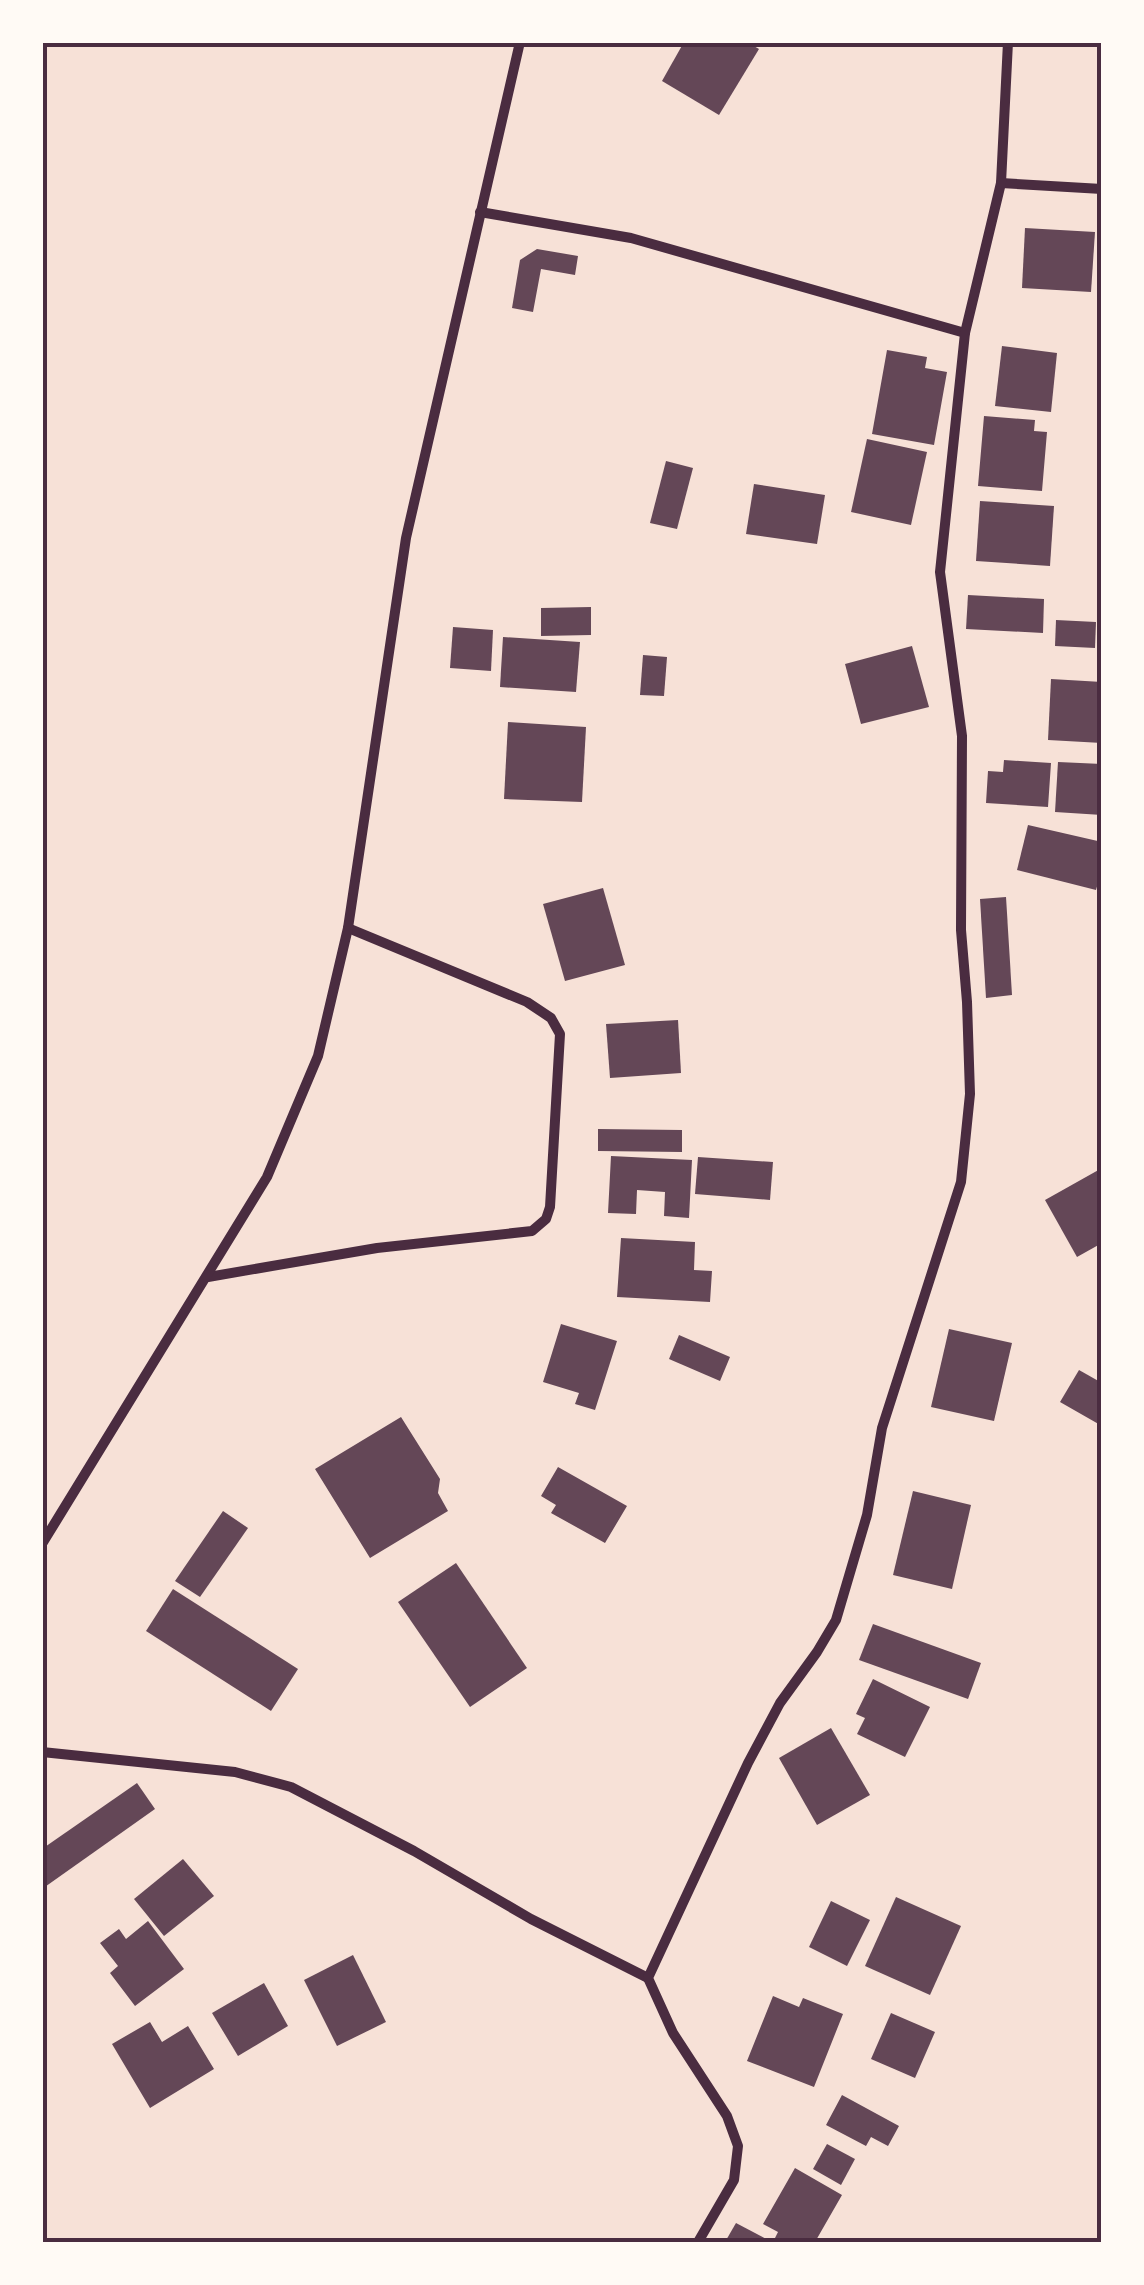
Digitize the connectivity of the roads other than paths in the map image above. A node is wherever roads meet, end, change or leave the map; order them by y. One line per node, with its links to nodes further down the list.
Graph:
1 (520, 42): 5 (street)
2 (1008, 42): 3 (street)
3 (1001, 182): 4 (street); 6 (street)
4 (1102, 190)
5 (480, 212): 6 (street); 7 (street)
6 (965, 333): 11 (street)
7 (348, 928): 8 (street); 8 (street)
8 (208, 1277): 9 (street)
9 (42, 1544)
10 (42, 1752): 11 (street)
11 (648, 1978): 12 (street)
12 (698, 2242)

